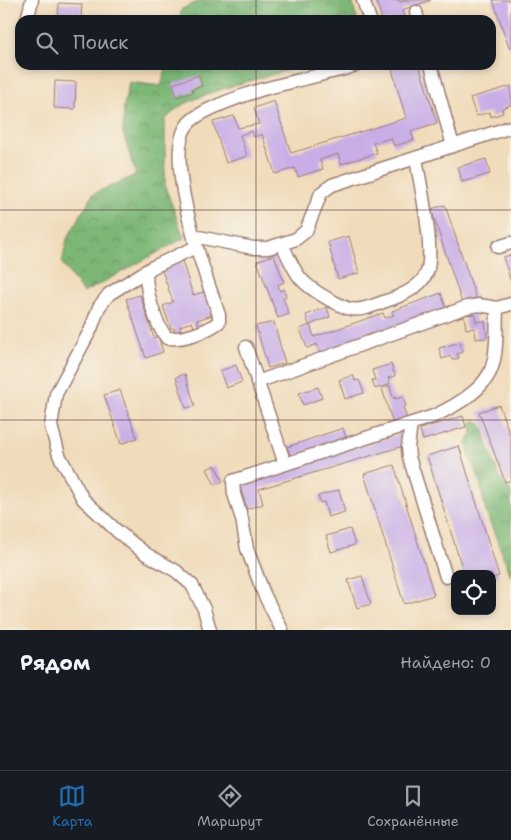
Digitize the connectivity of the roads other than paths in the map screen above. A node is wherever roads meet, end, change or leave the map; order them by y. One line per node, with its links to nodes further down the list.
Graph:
1 (32, 0): 3 (street)
2 (364, 0): 4 (street)
3 (29, 15)
4 (368, 15)
5 (337, 70): 10 (street)
6 (432, 70): 8 (street)
7 (511, 127): 8 (street)
8 (453, 146): 9 (street)
9 (416, 158): 12 (street); 12 (street)
10 (195, 242): 12 (street); 14 (street); 14 (street)
11 (511, 243): 13 (street)
12 (282, 244)
13 (498, 247)
14 (151, 268): 22 (street)
15 (511, 304): 16 (street)
16 (497, 308): 18 (street); 19 (street)
17 (246, 347): 18 (street)
18 (257, 382): 20 (street)
19 (411, 424): 20 (street); 21 (street)
20 (285, 464): 23 (street)
21 (446, 577)
22 (210, 630)
23 (282, 630)

